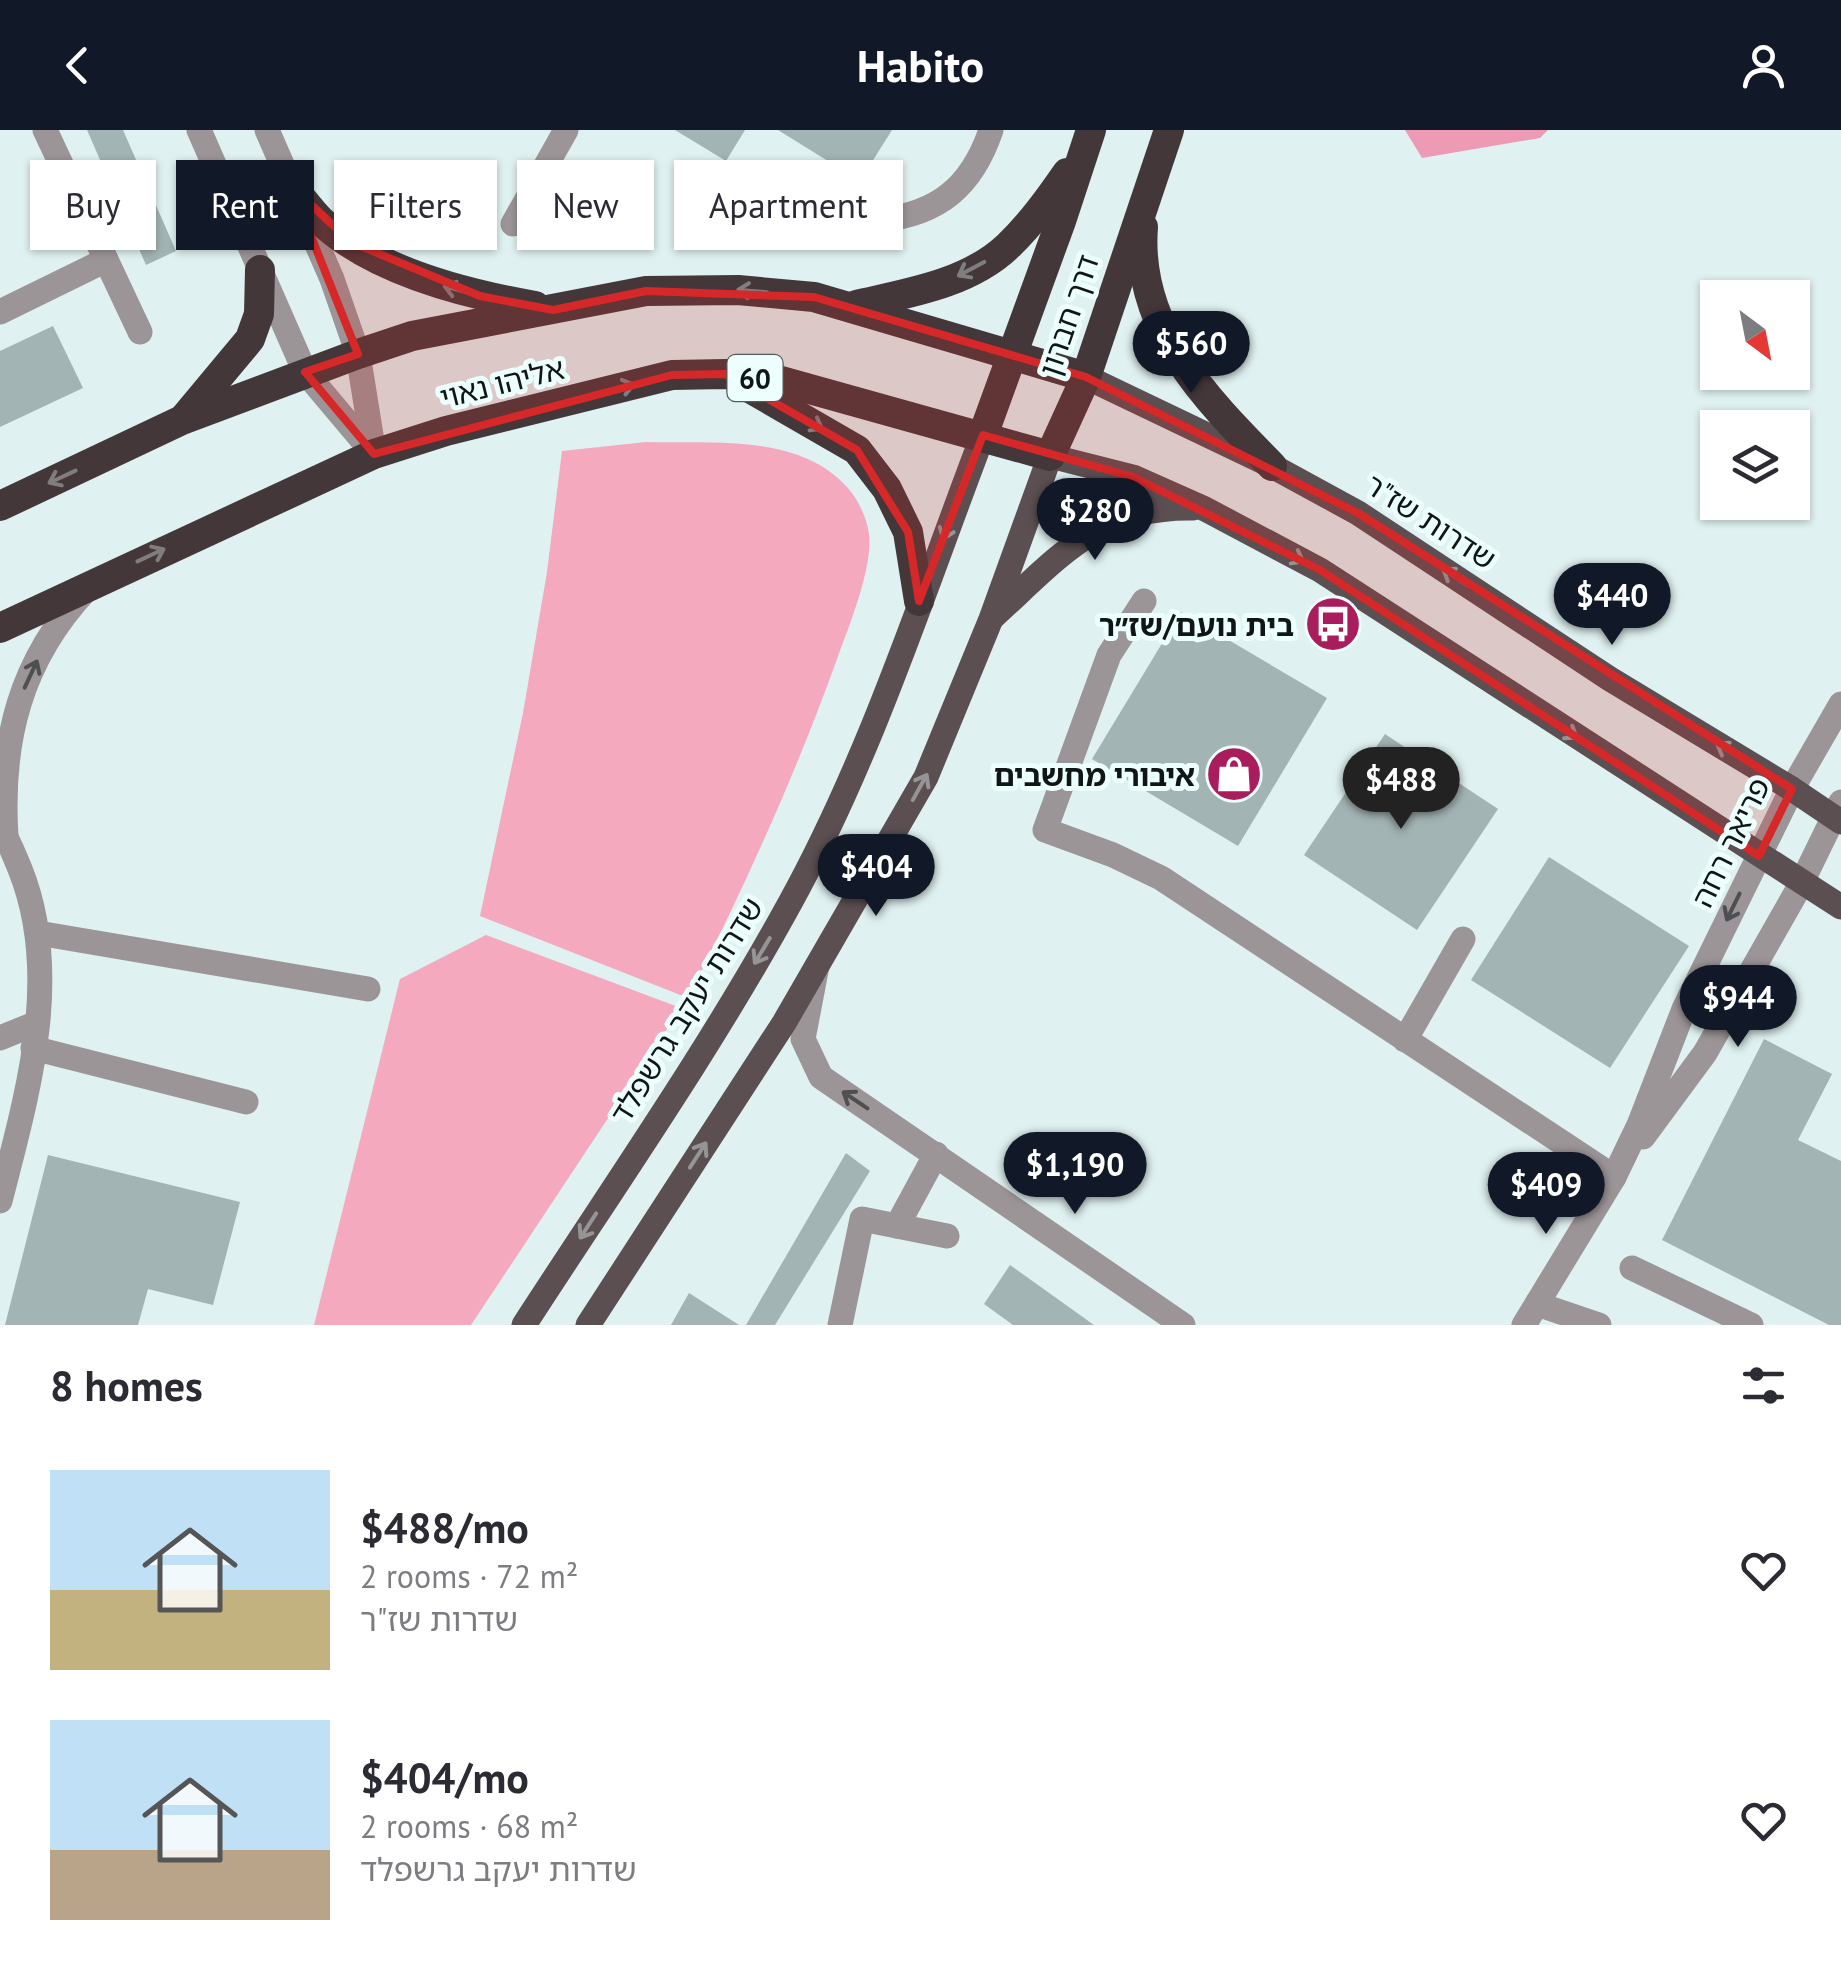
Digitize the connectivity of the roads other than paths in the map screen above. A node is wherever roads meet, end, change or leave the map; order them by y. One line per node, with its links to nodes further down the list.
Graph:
1 (45, 130): 14 (street)
2 (199, 130): 15 (street)
3 (267, 130): 8 (street)
4 (566, 130): 12 (street)
5 (991, 130): 11 (street)
6 (1169, 130): 9 (highway)
7 (1088, 140): 16 (highway, one-way to 16); 21 (highway, דרך חברון)
8 (280, 160)
9 (1145, 196): 24 (highway, דרך חברון); 29 (highway)
10 (314, 213): 18 (highway, one-way to 10)
11 (903, 218)
12 (513, 224)
13 (314, 238): 20 (street)
14 (106, 260): 17 (street); 19 (street)
15 (260, 270): 22 (street); 25 (highway)
16 (848, 306): 18 (highway, אליהו נאוי, one-way to 18); 21 (highway, אליהו נאוי)
17 (2, 307)
18 (553, 310): 20 (highway, אליהו נאוי)
19 (140, 332)
20 (358, 354): 22 (highway, אליהו נאוי); 27 (street)
21 (1011, 356): 24 (highway, שדרות שז"ר); 26 (highway, דרך חברון)
22 (305, 372): 25 (highway, אליהו נאוי); 27 (street)
23 (725, 374): 26 (highway, אליהו נאוי / 60); 27 (highway, אליהו נאוי / 60, one-way to 23); 33 (highway, one-way to 33)
24 (1086, 377): 28 (highway, דרך חברון); 29 (main road, שדרות שז"ר)
25 (182, 420): 30 (highway, אליהו נאוי, one-way to 30)
26 (982, 435): 28 (highway, אליהו נאוי / 60); 33 (main road, שדרות יעקב גרשפלד, one-way to 33)
27 (374, 454): 32 (highway, אליהו נאוי / 60, one-way to 27)
28 (1050, 456): 31 (main road); 35 (main road)
29 (1272, 466): 38 (main road, שדרות שז"ר, one-way to 29)
30 (0, 506)
31 (1205, 509): 35 (main road); 41 (main road, one-way to 41)
32 (95, 581): 36 (highway, אליהו נאוי / 60); 40 (street, one-way to 32)
33 (919, 601): 60 (main road, שדרות יעקב גרשפלד, one-way to 60)
34 (1144, 601): 50 (street)
35 (991, 619): 46 (main road, one-way to 35)
36 (0, 628)
37 (1841, 704): 38 (street, פריאר רחה)
38 (1792, 788): 39 (main road, שדרות שז"ר); 41 (street, פריאר רחה)
39 (1838, 814): 42 (street, פריאר רחה)
40 (2, 835): 44 (street)
41 (1759, 856): 42 (main road); 54 (street, פריאר רחה, one-way to 54)
42 (1801, 884): 43 (main road); 54 (street, פריאר רחה)
43 (1841, 907)
44 (38, 934): 47 (street); 48 (street)
45 (1464, 939): 50 (street)
46 (816, 966): 52 (street, one-way to 46); 61 (main road, one-way to 46)
47 (368, 989)
48 (35, 1036): 49 (street); 51 (street); 53 (street)
49 (0, 1038)
50 (1406, 1040): 54 (street)
51 (246, 1102)
52 (936, 1154): 56 (street); 63 (street)
53 (5, 1158): 55 (street)
54 (1614, 1178): 59 (street, פריאר רחה)
55 (0, 1201)
56 (898, 1226): 57 (street); 62 (street)
57 (948, 1236)
58 (1632, 1268): 65 (street)
59 (1531, 1314): 64 (street)
60 (524, 1325)
61 (588, 1325)
62 (840, 1325)
63 (1183, 1325)
64 (1599, 1325)
65 (1751, 1325)

